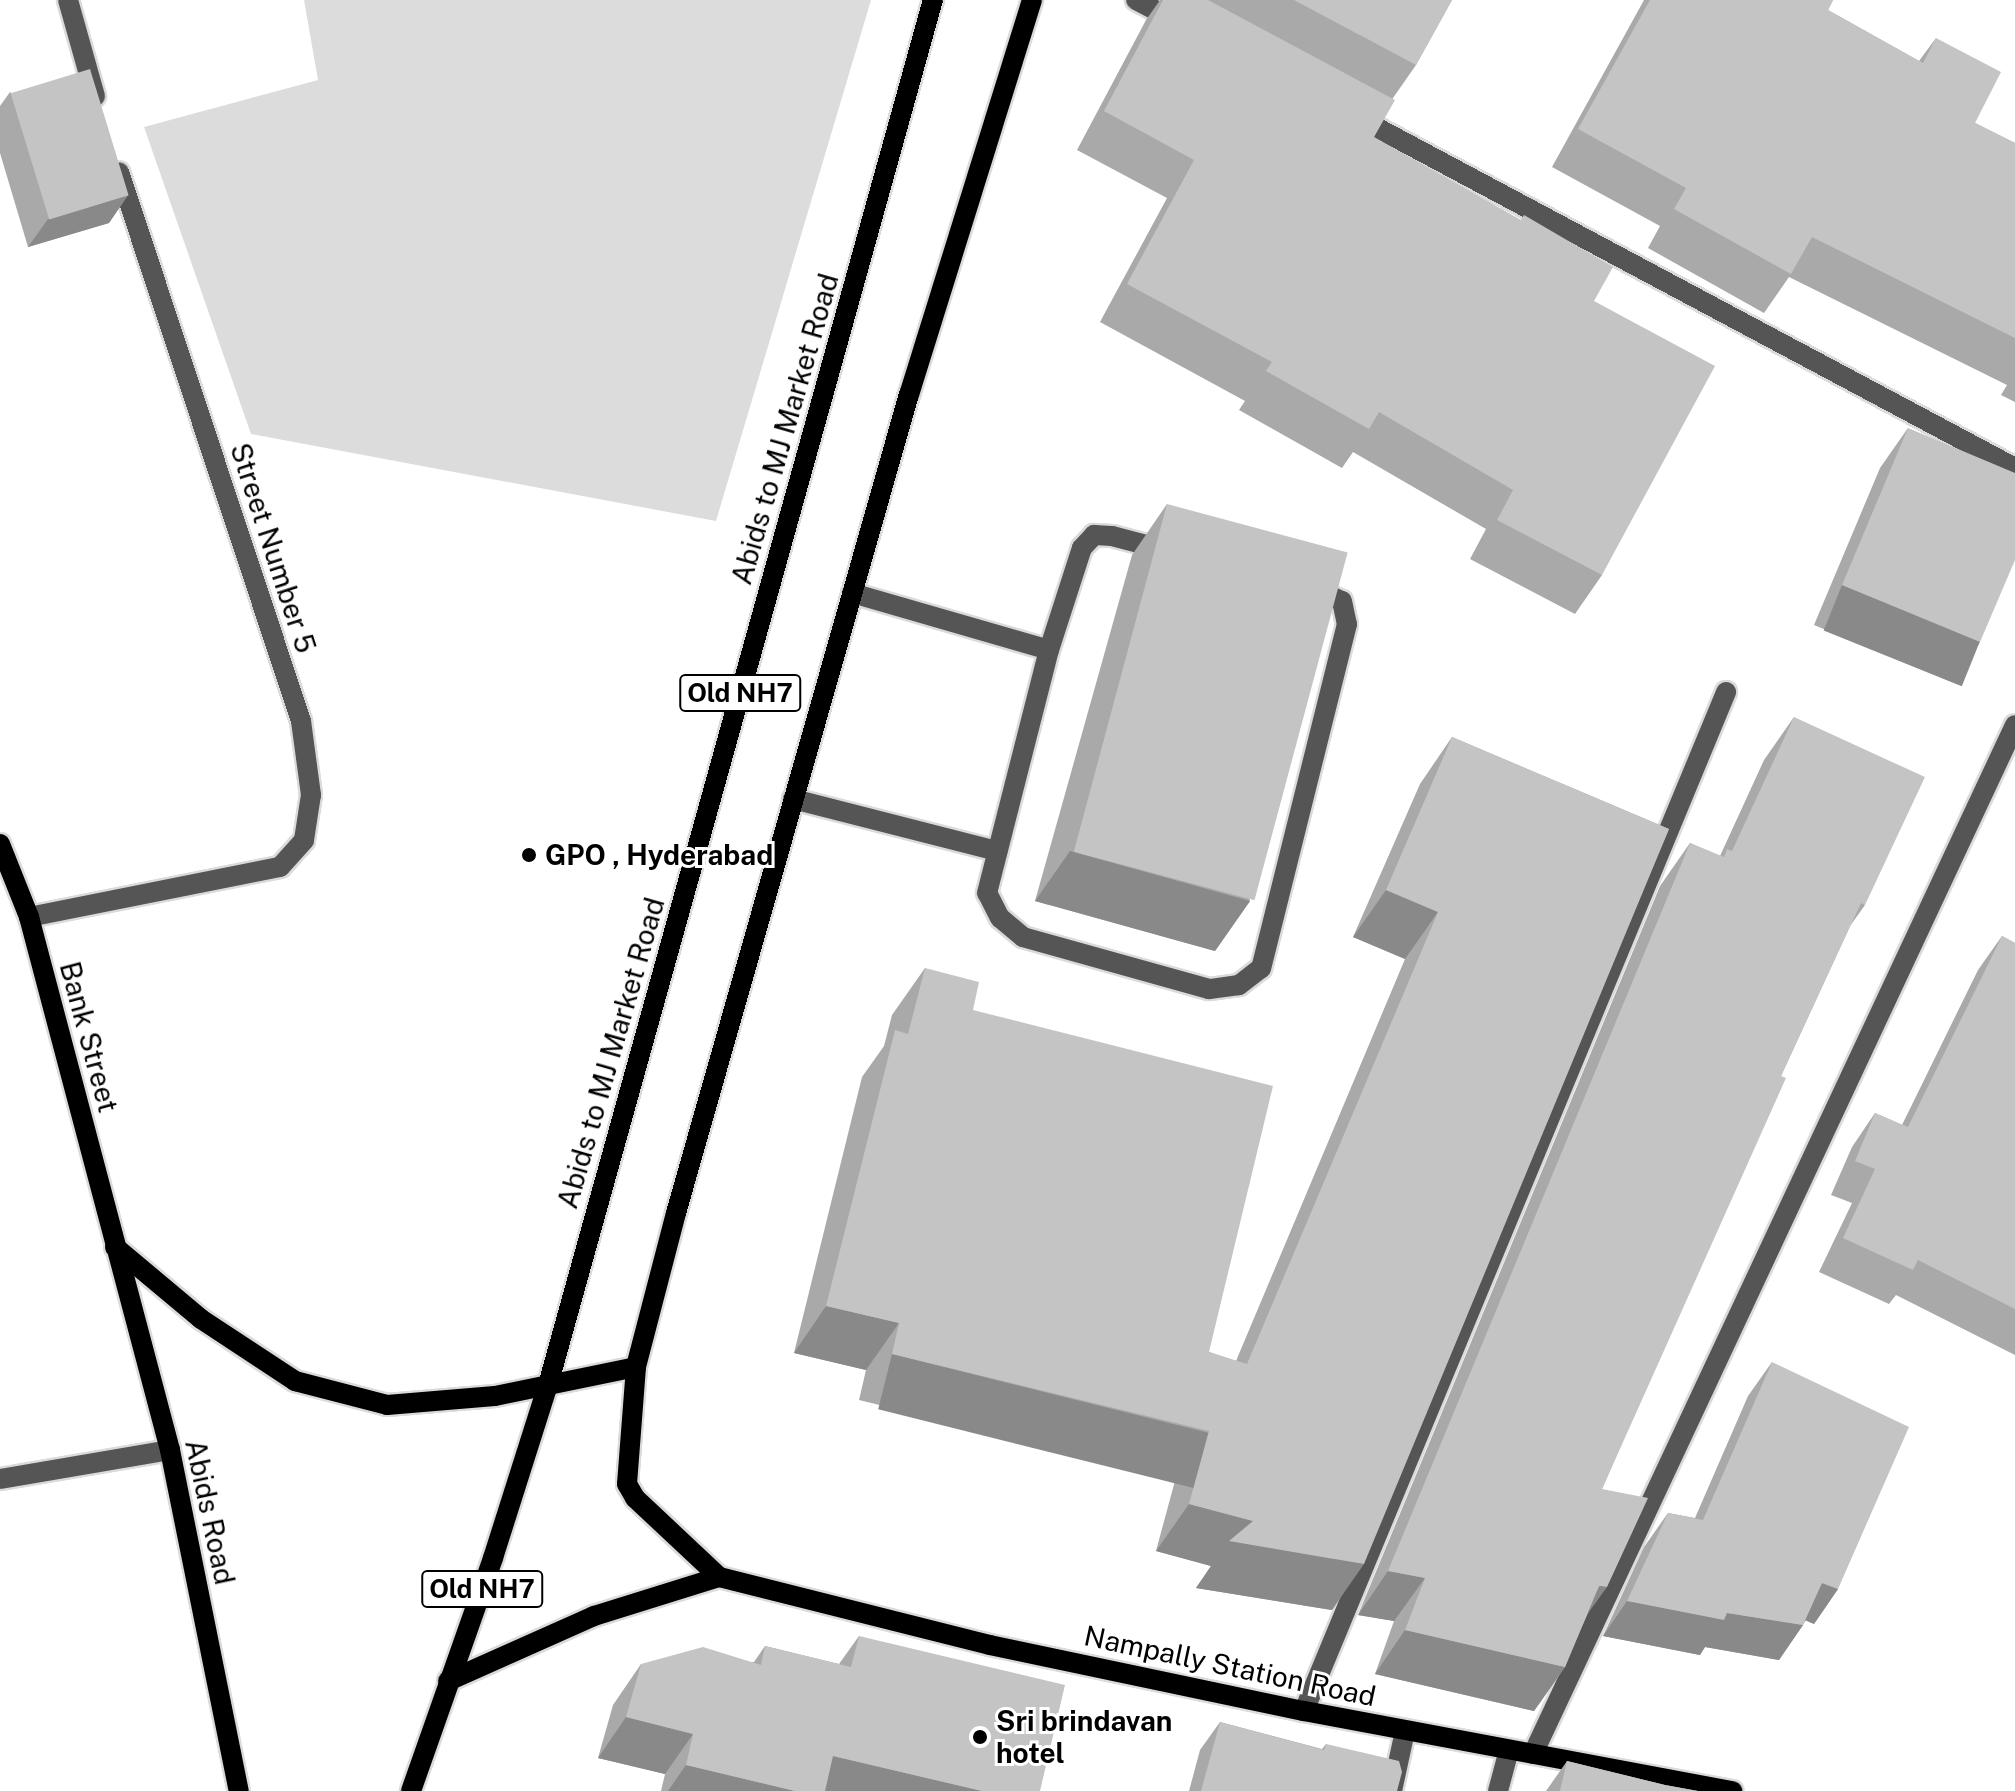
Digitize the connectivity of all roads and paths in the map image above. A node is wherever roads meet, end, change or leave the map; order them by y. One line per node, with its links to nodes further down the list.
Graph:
1 (68, 0): 7 (street)
2 (933, 0): 20 (main road, Abids to MJ Market Road / Old NH7)
3 (1032, 0): 10 (main road, Old NH7)
4 (1136, 0): 5 (street)
5 (1192, 30)
6 (1331, 103): 9 (street)
7 (100, 113)
8 (114, 157): 17 (street, Street Number 5)
9 (2015, 468)
10 (852, 593): 11 (street); 14 (main road, Old NH7)
11 (1049, 650): 16 (street); 16 (street)
12 (1726, 692): 25 (street)
13 (2015, 725): 28 (street)
14 (793, 799): 16 (street); 19 (main road, Old NH7)
15 (0, 844): 17 (main road, Bank Street)
16 (997, 851)
17 (29, 917): 18 (main road, Bank Street)
18 (115, 1247): 20 (main road); 21 (main road, Abids Road)
19 (636, 1367): 20 (main road); 23 (main road)
20 (548, 1385): 24 (main road, Abids to MJ Market Road / Old NH7)
21 (170, 1450): 22 (street); 29 (main road, Abids Road)
22 (0, 1479)
23 (719, 1577): 24 (main road); 25 (main road, Nampally Station Road)
24 (448, 1681): 30 (main road, Abids to MJ Market Road / Old NH7)
25 (1304, 1711): 26 (main road, Nampally Station Road)
26 (1405, 1731): 27 (main road, Nampally Station Road); 31 (street)
27 (1509, 1750): 28 (main road, Nampally Station Road); 32 (street)
28 (1533, 1754): 33 (main road, Nampally Station Road)
29 (239, 1791)
30 (411, 1791)
31 (1392, 1791)
32 (1498, 1791)
33 (1733, 1791)

